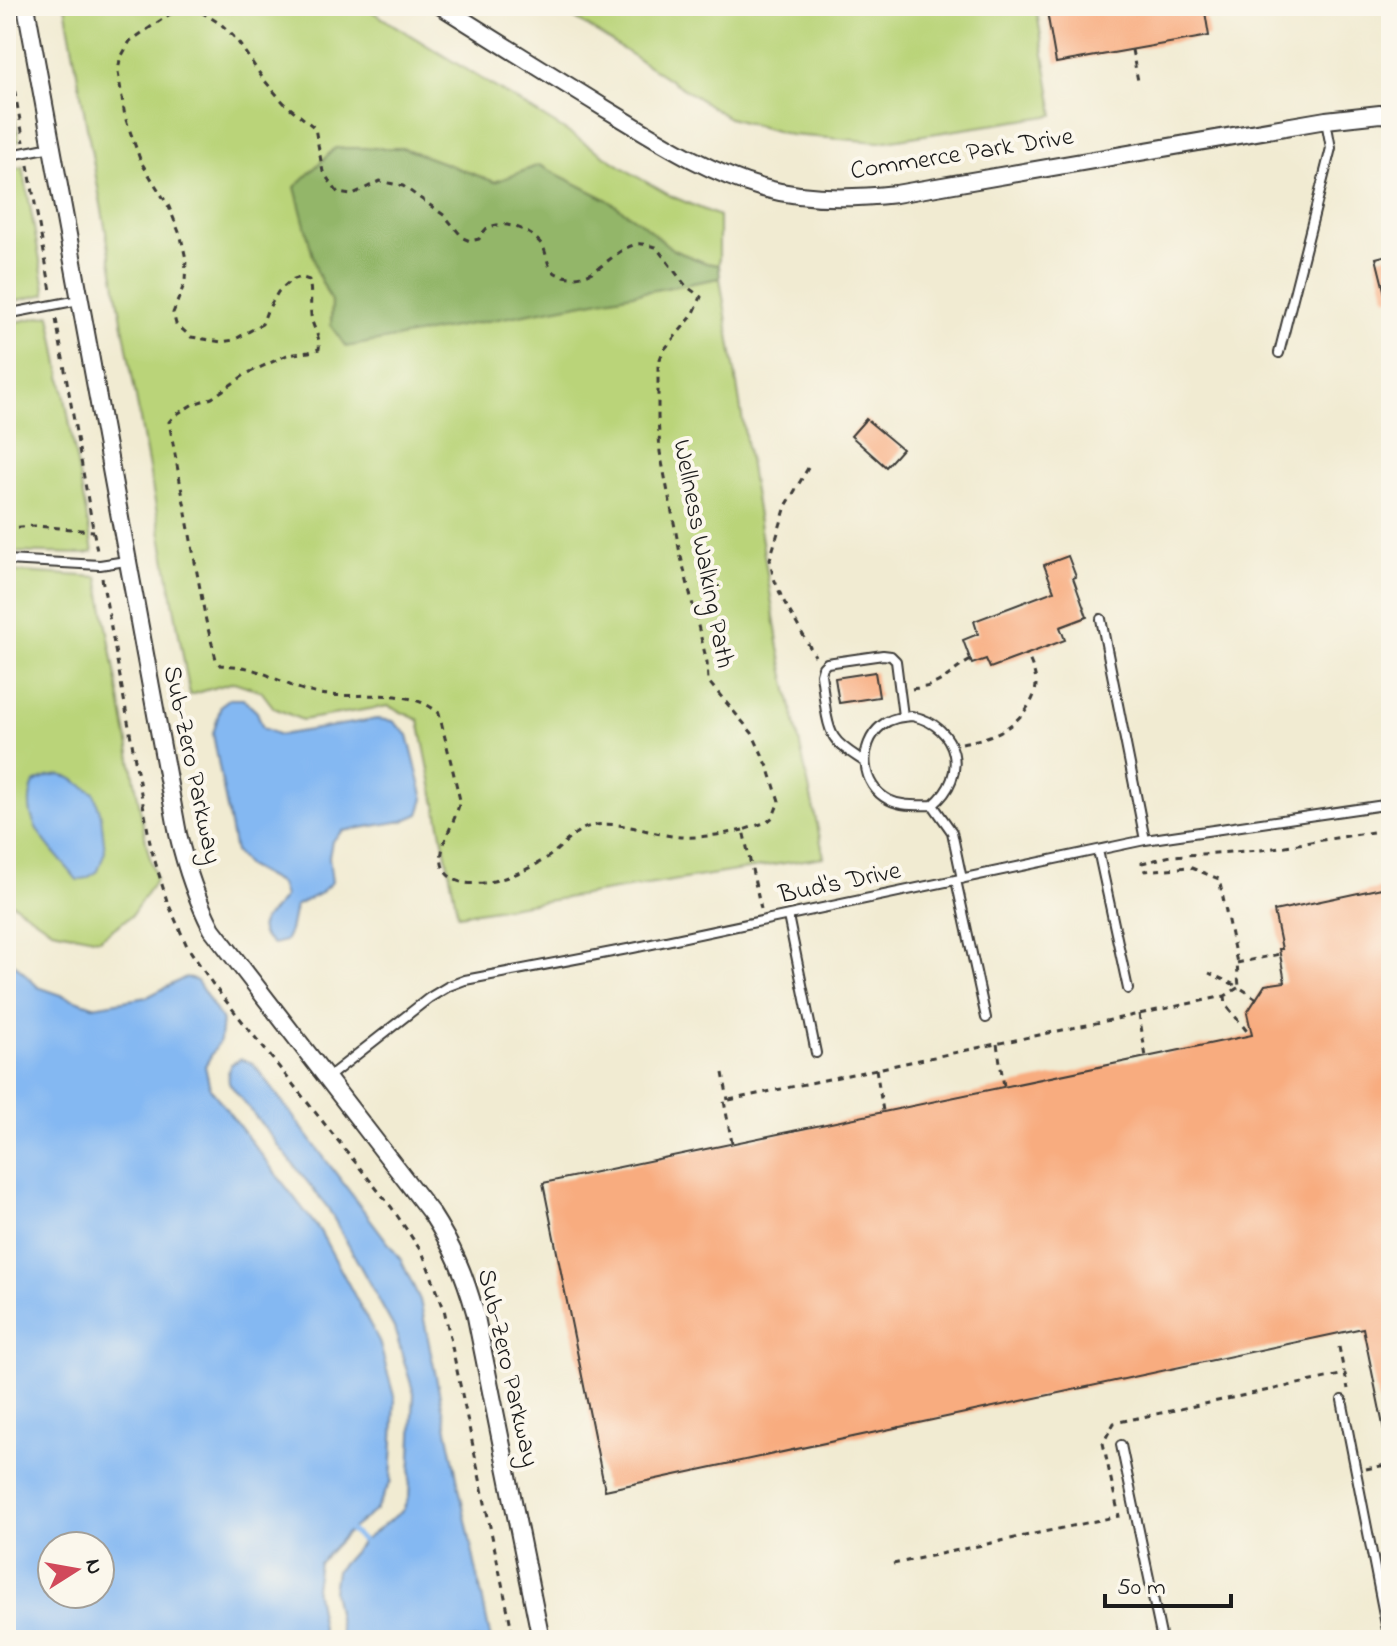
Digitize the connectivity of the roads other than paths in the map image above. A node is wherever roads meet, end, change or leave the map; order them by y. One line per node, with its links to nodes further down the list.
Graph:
1 (26, 6): 5 (street, Sub-Zero Parkway)
2 (441, 6): 4 (street, Commerce Park Drive)
3 (1391, 115): 4 (street, Commerce Park Drive)
4 (1326, 120): 9 (lane)
5 (51, 147): 6 (lane); 7 (street, Sub-Zero Parkway)
6 (6, 156)
7 (79, 300): 8 (lane); 11 (street, Sub-Zero Parkway)
8 (6, 314)
9 (1279, 353)
10 (6, 560): 11 (lane)
11 (126, 561): 24 (street, Sub-Zero Parkway)
12 (1101, 619): 17 (lane)
13 (903, 716): 14 (lane); 14 (lane); 16 (lane)
14 (865, 762): 16 (lane)
15 (1391, 804): 17 (lane, Bud's Drive)
16 (933, 805): 19 (lane)
17 (1145, 840): 18 (lane, Bud's Drive)
18 (1098, 850): 19 (lane, Bud's Drive); 21 (lane)
19 (959, 880): 20 (lane, Bud's Drive); 22 (lane)
20 (788, 916): 23 (lane); 24 (lane, Bud's Drive)
21 (1128, 989)
22 (986, 1018)
23 (816, 1053)
24 (327, 1078): 27 (street, Sub-Zero Parkway)
25 (1346, 1401): 29 (lane)
26 (1121, 1445): 28 (lane)
27 (541, 1640)
28 (1162, 1640)
29 (1389, 1640)

